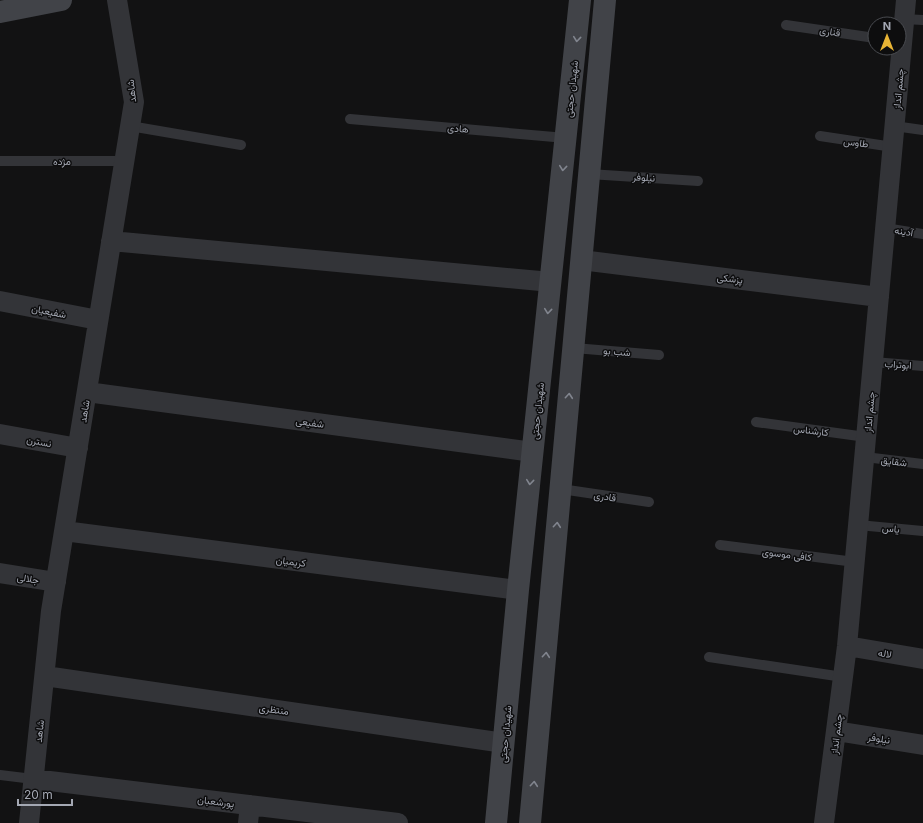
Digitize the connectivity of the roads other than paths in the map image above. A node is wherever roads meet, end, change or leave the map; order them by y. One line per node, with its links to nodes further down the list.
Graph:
1 (61, 0): 5 (main road)
2 (117, 0): 12 (street, شاهد)
3 (605, 0): 21 (main road)
4 (578, 4): 16 (main road, شهیدان حجتی, one-way to 16)
5 (0, 12)
6 (911, 13): 8 (street, چشم انداز)
7 (786, 25): 9 (lane, قناری)
8 (907, 25)
9 (867, 37)
10 (900, 56): 13 (street, چشم انداز)
11 (350, 119): 16 (lane, هادی)
12 (130, 126): 17 (lane); 20 (street, شاهد)
13 (894, 126): 14 (lane); 18 (street, چشم انداز)
14 (923, 130)
15 (820, 136): 18 (lane, طاوس)
16 (566, 138): 27 (main road, شهیدان حجتی, one-way to 27)
17 (241, 145)
18 (892, 147): 23 (street, چشم انداز)
19 (0, 161): 20 (lane, مژده)
20 (124, 161): 25 (street, شاهد)
21 (589, 174): 22 (lane, نیلوفر); 26 (main road)
22 (698, 181)
23 (885, 228): 24 (lane, آدینه); 28 (street, چشم انداز)
24 (923, 234)
25 (111, 241): 27 (street); 30 (street, شاهد)
26 (582, 260): 28 (street, پزشکی); 31 (main road)
27 (551, 282): 40 (main road, شهیدان حجتی, one-way to 40)
28 (879, 297): 33 (street, چشم انداز)
29 (0, 301): 30 (street, شفیعیان)
30 (98, 320): 35 (street, شاهد)
31 (574, 348): 32 (lane, شب بو); 43 (main road, one-way to 31)
32 (659, 355)
33 (873, 362): 34 (lane, ابوتراب); 38 (street, چشم انداز)
34 (923, 366)
35 (87, 392): 39 (street, شاهد); 40 (street, شفیعی)
36 (756, 422): 38 (lane, کارشناس)
37 (0, 434): 39 (street, نسترن)
38 (866, 437): 41 (street, چشم انداز)
39 (78, 448): 46 (street, شاهد)
40 (533, 452): 52 (main road, شهیدان حجتی, one-way to 52)
41 (865, 457): 42 (lane, شقایق); 45 (street, چشم انداز)
42 (923, 464)
43 (561, 489): 44 (lane, قادری); 67 (main road, one-way to 43)
44 (648, 502)
45 (858, 525): 47 (lane, یاس); 49 (street, چشم انداز)
46 (64, 531): 51 (street, شاهد); 52 (street, کریمیان)
47 (923, 531)
48 (720, 545): 49 (lane, کافی موسوی)
49 (855, 562): 53 (street, چشم انداز)
50 (0, 573): 51 (street, جلالی)
51 (56, 582): 56 (street, شاهد)
52 (518, 590): 59 (main road, شهیدان حجتی)
53 (847, 646): 55 (street, لاله); 57 (street, چشم انداز)
54 (709, 657): 57 (lane)
55 (923, 659)
56 (44, 676): 59 (street, منتظری); 62 (street, شاهد)
57 (843, 677): 58 (street, چشم انداز)
58 (836, 731): 60 (street, نیلوفر); 68 (street, چشم انداز)
59 (504, 743): 66 (main road, شهیدان حجتی)
60 (923, 744)
61 (0, 775): 62 (lane)
62 (33, 779): 63 (street, پورشعبان); 64 (street, شاهد)
63 (249, 814): 65 (street, پورشعبان)
64 (29, 823)
65 (398, 823)
66 (496, 823)
67 (530, 823)
68 (824, 823)

